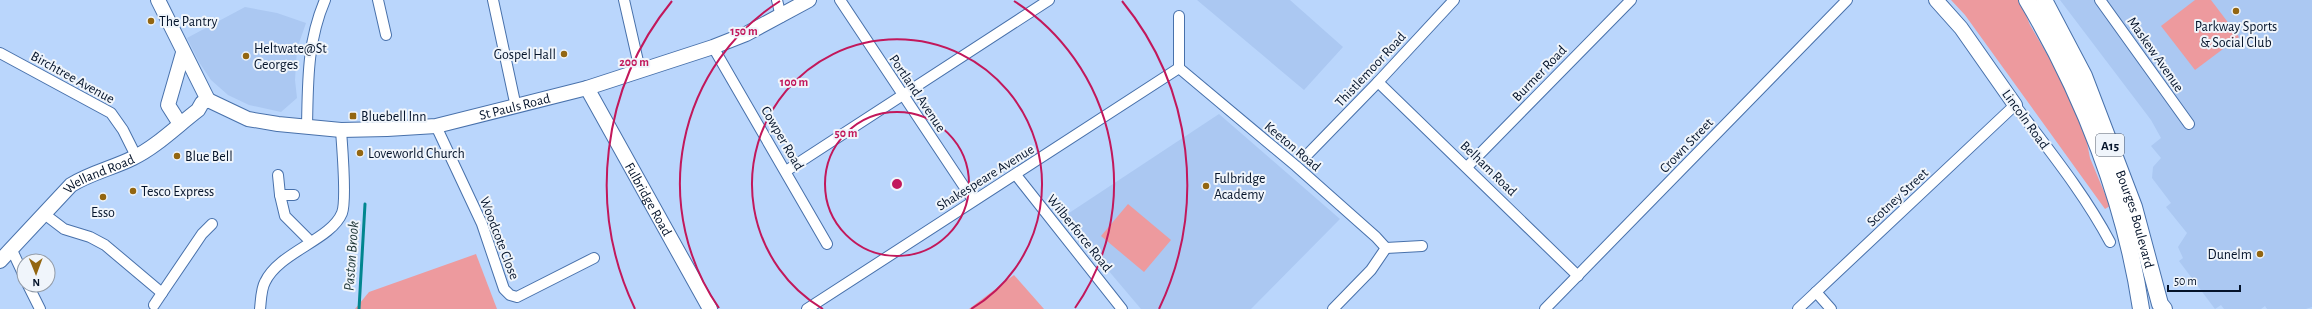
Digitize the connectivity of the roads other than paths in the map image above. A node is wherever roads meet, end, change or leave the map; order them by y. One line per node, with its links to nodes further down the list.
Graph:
1 (158, 0): 23 (street)
2 (325, 0): 34 (street)
3 (378, 0): 20 (street)
4 (493, 0): 31 (street)
5 (624, 0): 25 (street)
6 (777, 0): 18 (street)
7 (809, 0): 18 (street, St Pauls Road)
8 (840, 0): 28 (street, Portland Avenue)
9 (1049, 0): 28 (street)
10 (1454, 0): 26 (street, Thistlemoor Road)
11 (1631, 0): 39 (street, Burmer Road)
12 (1847, 0): 57 (street, Crown Street)
13 (1936, 0): 30 (street, Lincoln Road)
14 (2027, 0): 19 (main road, Bourges Boulevard / A15)
15 (2044, 0): 19 (main road, Bourges Boulevard / A15)
16 (2100, 0): 33 (street, Maskew Avenue)
17 (1179, 16): 24 (street)
18 (781, 17): 21 (street, St Pauls Road)
19 (2050, 25): 71 (main road, Bourges Boulevard / A15); 72 (main road, Bourges Boulevard / A15)
20 (386, 35)
21 (713, 47): 25 (street, St Pauls Road); 40 (street, Cowper Road)
22 (0, 53): 37 (street, Birchtree Avenue)
23 (183, 53): 29 (street); 32 (street)
24 (1179, 68): 42 (street, Shakespeare Avenue); 53 (street, Keeton Road)
25 (640, 70): 27 (street, St Pauls Road)
26 (1378, 82): 38 (street, Thistlemoor Road); 39 (street, Belham Road)
27 (588, 88): 31 (street, St Pauls Road); 64 (street, Fulbridge Road)
28 (902, 96): 40 (street); 45 (street, Portland Avenue)
29 (208, 100): 32 (street, Welland Road); 34 (street, St Pauls Road)
30 (2015, 105): 49 (street, Lincoln Road); 58 (street, Scotney Street)
31 (516, 107): 35 (street, St Pauls Road)
32 (180, 124): 37 (street, Welland Road)
33 (2189, 124)
34 (307, 126): 36 (street, St Pauls Road)
35 (436, 126): 36 (street, St Pauls Road); 54 (street, Woodcote Close)
36 (341, 130): 48 (street)
37 (136, 156): 46 (street, Welland Road)
38 (1306, 156)
39 (1467, 166): 57 (street, Belham Road)
40 (786, 172): 50 (street, Cowper Road)
41 (278, 175): 43 (street)
42 (1016, 175): 45 (street, Shakespeare Avenue); 66 (street, Wilberforce Road)
43 (280, 195): 44 (street); 48 (street)
44 (294, 195)
45 (973, 200): 65 (street, Shakespeare Avenue)
46 (43, 213): 52 (street, Welland Road); 60 (street)
47 (212, 224): 60 (street)
48 (310, 241): 63 (street)
49 (2110, 242)
50 (826, 244)
51 (1422, 246): 53 (street)
52 (11, 248): 55 (street); 56 (street, Welland Road)
53 (1386, 248): 67 (street)
54 (594, 258)
55 (16, 259)
56 (0, 260)
57 (1578, 276): 68 (street, Crown Street)
58 (1816, 292): 69 (street, Scotney Street); 70 (street)
59 (32, 293): 62 (street)
60 (162, 293): 61 (street)
61 (154, 305)
62 (40, 309)
63 (261, 309)
64 (710, 309)
65 (807, 309)
66 (1122, 309)
67 (1333, 309)
68 (1545, 309)
69 (1798, 309)
70 (1831, 309)
71 (2141, 309)
72 (2164, 309)

